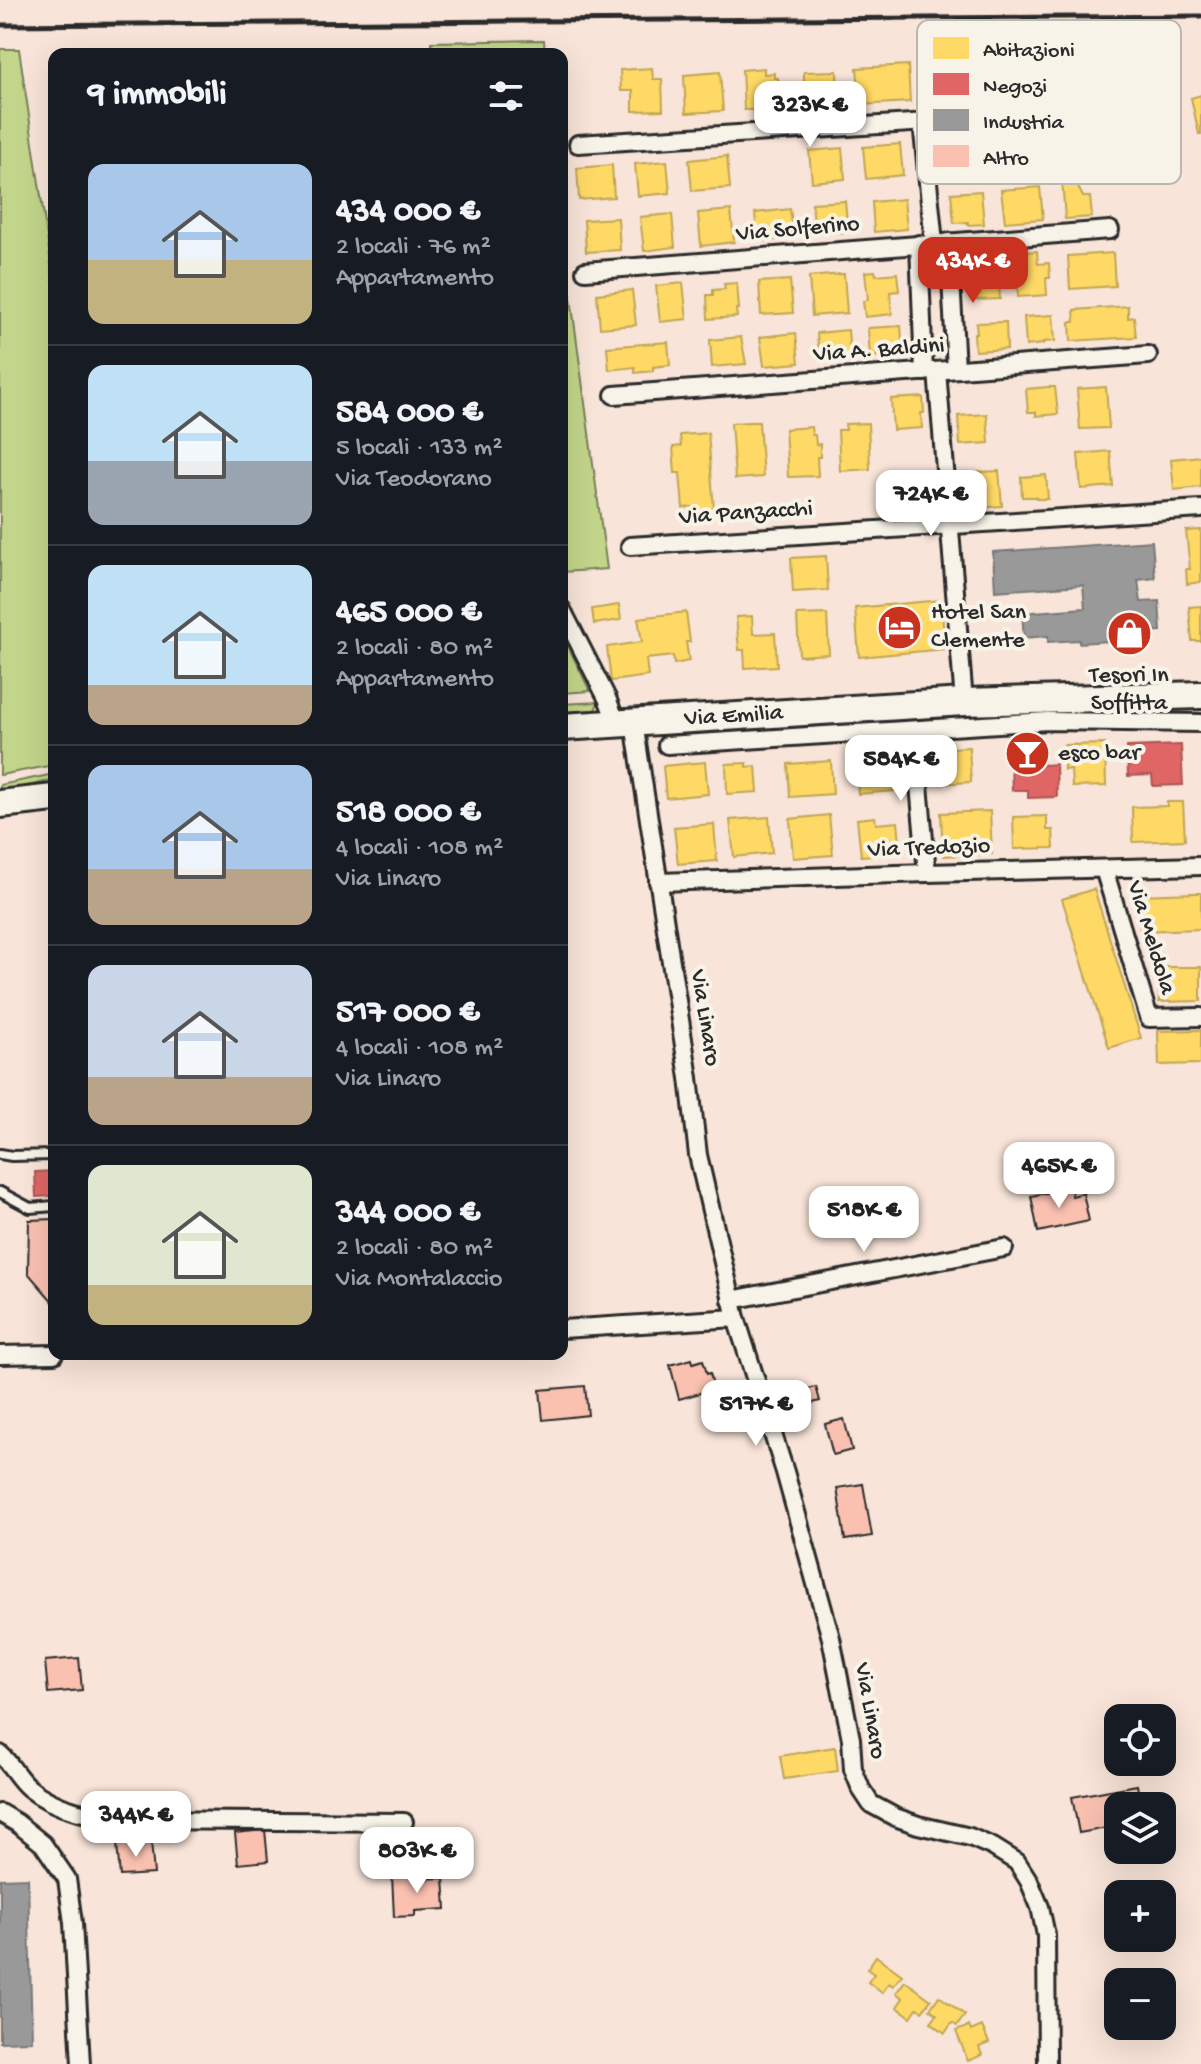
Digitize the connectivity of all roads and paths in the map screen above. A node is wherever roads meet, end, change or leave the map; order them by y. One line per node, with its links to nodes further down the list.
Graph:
1 (917, 122): 2 (street)
2 (578, 144)
3 (928, 184): 5 (street)
4 (1110, 230): 5 (street, Via Solferino)
5 (934, 243): 6 (street, Via Solferino); 8 (street); 9 (street)
6 (585, 271)
7 (1148, 355): 8 (street, Via A. Baldini)
8 (956, 369): 9 (street, Via A. Baldini)
9 (931, 371): 10 (street, Via A. Baldini); 12 (street)
10 (614, 395)
11 (1201, 509): 12 (street, Via Panzacchi)
12 (950, 524): 13 (street, Via Panzacchi); 16 (street)
13 (630, 546)
14 (568, 622): 18 (street, Via Linaro)
15 (1201, 695): 17 (main road, Via Emilia)
16 (964, 702): 17 (main road, Via Emilia); 18 (main road, Via Emilia)
17 (1049, 710): 19 (street, Via Emilia); 21 (street, Via Emilia)
18 (626, 723): 20 (main road, Via Emilia); 28 (street, Via Linaro)
19 (1201, 723)
20 (568, 727)
21 (914, 730): 22 (street, Via Emilia); 27 (street)
22 (667, 745)
23 (48, 799): 24 (main road)
24 (0, 804)
25 (1201, 866): 26 (street, Via Tredozio)
26 (1104, 869): 27 (street, Via Tredozio); 29 (street, Via Meldola)
27 (927, 873): 28 (street, Via Tredozio)
28 (658, 882): 35 (street, Via Linaro)
29 (1201, 1017)
30 (0, 1154): 31 (lane)
31 (48, 1155)
32 (0, 1192): 33 (lane)
33 (48, 1206)
34 (1004, 1248): 35 (street)
35 (731, 1300): 36 (street, Via Linaro)
36 (736, 1318): 37 (street); 44 (street, Via Linaro)
37 (568, 1329)
38 (48, 1354): 39 (street)
39 (0, 1355)
40 (0, 1754): 42 (street)
41 (0, 1813): 43 (street)
42 (404, 1822)
43 (81, 2064)
44 (1047, 2064)

